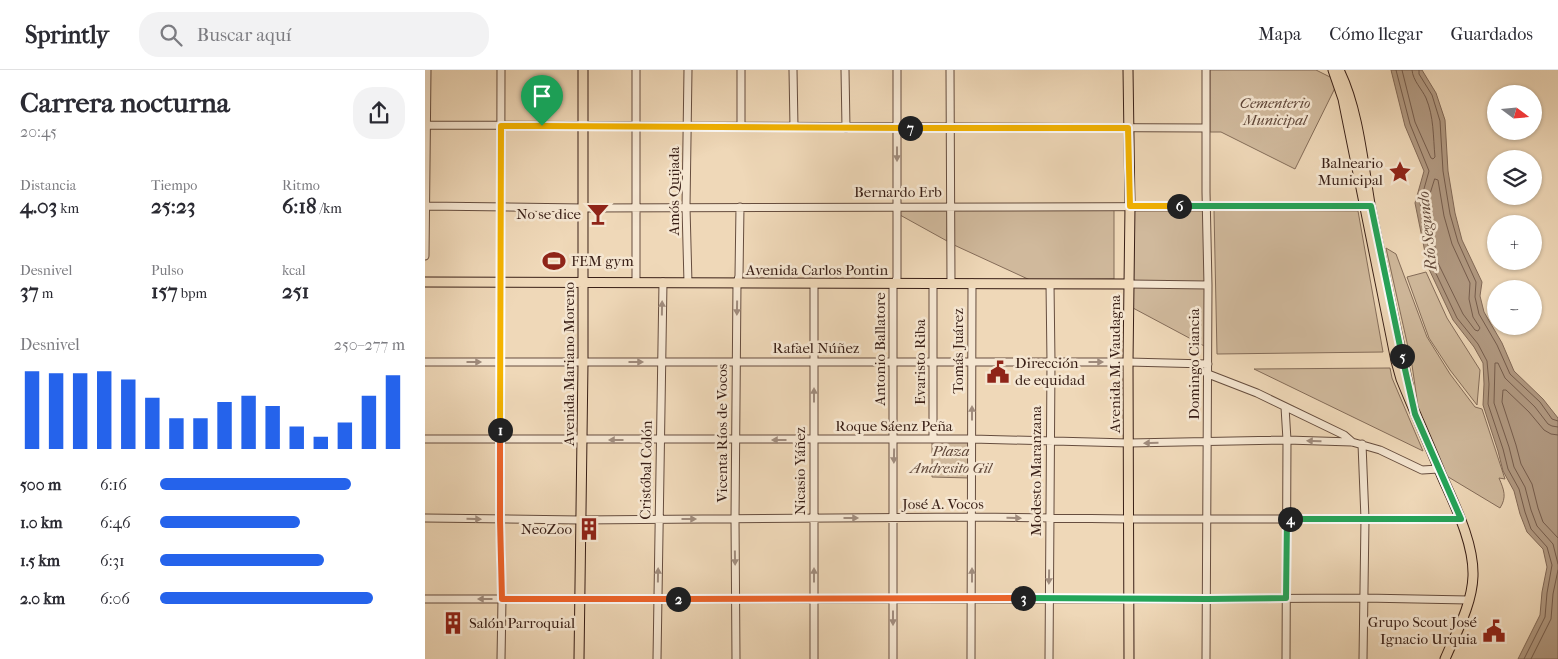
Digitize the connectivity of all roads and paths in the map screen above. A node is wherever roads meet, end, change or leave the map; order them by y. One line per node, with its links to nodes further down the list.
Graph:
1 (427, 70): 15 (street)
2 (501, 70): 16 (street)
3 (583, 70): 19 (main road, Avenida Mariano Moreno)
4 (636, 70): 20 (street)
5 (688, 70): 17 (street, Amós Quijada)
6 (741, 70): 18 (street)
7 (793, 70): 21 (street)
8 (845, 70): 22 (street)
9 (897, 70): 23 (street, Antonio Ballatore)
10 (950, 70): 24 (street)
11 (1128, 70): 25 (main road, Avenida M. Vaudagna)
12 (1206, 70): 26 (street, Domingo Ciancia)
13 (1333, 70): 33 (main road)
14 (1339, 70): 33 (main road)
15 (426, 125): 16 (street); 27 (street)
16 (501, 126): 19 (street); 28 (street)
17 (688, 126): 18 (street); 20 (street); 35 (street, Amós Quijada)
18 (741, 126): 21 (street)
19 (583, 127): 20 (street); 37 (main road, Avenida Mariano Moreno)
20 (636, 127): 34 (street)
21 (794, 128): 22 (street)
22 (845, 128): 23 (street)
23 (897, 128): 24 (street); 29 (street, Antonio Ballatore, one-way to 29)
24 (951, 128): 25 (street); 30 (street)
25 (1128, 128): 26 (street); 31 (main road, Avenida M. Vaudagna)
26 (1206, 128): 32 (street, Domingo Ciancia)
27 (425, 206): 28 (street, Bernardo Erb); 38 (street)
28 (501, 206): 37 (street, Bernardo Erb); 40 (street)
29 (898, 206): 30 (street, Bernardo Erb); 36 (street, Bernardo Erb); 49 (street, Antonio Ballatore)
30 (951, 206): 31 (street, Bernardo Erb); 46 (street)
31 (1130, 206): 32 (street, Bernardo Erb); 52 (main road, Avenida M. Vaudagna)
32 (1207, 206): 33 (street, Bernardo Erb); 53 (street, Domingo Ciancia)
33 (1368, 206): 83 (main road)
34 (636, 207): 35 (street, Bernardo Erb); 37 (street, Bernardo Erb); 41 (street)
35 (687, 207): 36 (street, Bernardo Erb); 44 (street, Amós Quijada)
36 (740, 207): 45 (street, Vicenta Ríos de Vocos)
37 (584, 208): 43 (main road, Avenida Mariano Moreno)
38 (425, 256)
39 (425, 282): 40 (main road, Avenida Carlos Pontin)
40 (501, 282): 43 (main road, Avenida Carlos Pontin); 56 (street)
41 (636, 282): 42 (main road, Avenida Carlos Pontin); 43 (main road, Avenida Carlos Pontin)
42 (663, 282): 44 (main road, Avenida Carlos Pontin); 58 (street, Cristóbal Colón, one-way to 42)
43 (584, 283): 57 (main road, Avenida Mariano Moreno)
44 (688, 283): 45 (main road, Avenida Carlos Pontin)
45 (737, 283): 48 (main road, Avenida Carlos Pontin); 59 (street, Vicenta Ríos de Vocos, one-way to 59)
46 (951, 283): 47 (main road, Avenida Carlos Pontin); 50 (main road, Avenida Carlos Pontin)
47 (972, 283): 51 (main road, Avenida Carlos Pontin); 54 (street, Tomás Juárez)
48 (815, 284): 49 (main road, Avenida Carlos Pontin); 60 (street, Nicasio Yáñez)
49 (895, 284): 50 (main road, Avenida Carlos Pontin); 61 (street, Antonio Ballatore)
50 (933, 284): 62 (street, Evaristo Riba)
51 (1050, 284): 52 (main road, Avenida Carlos Pontin); 63 (street, Modesto Maranzana)
52 (1129, 284): 53 (street, Avenida Carlos Pontin); 64 (main road, Avenida M. Vaudagna)
53 (1208, 285): 65 (street, Domingo Ciancia)
54 (971, 361): 62 (street, Rafael Núñez); 63 (street, Rafael Núñez); 70 (street, Tomás Juárez, one-way to 54)
55 (425, 362): 56 (street, Rafael Núñez, one-way to 56)
56 (501, 362): 57 (street, Rafael Núñez); 71 (street)
57 (583, 362): 58 (street, Rafael Núñez, one-way to 58); 72 (main road, Avenida Mariano Moreno)
58 (661, 362): 59 (street, Rafael Núñez); 73 (street, Cristóbal Colón)
59 (736, 362): 60 (street, Rafael Núñez); 74 (street, Vicenta Ríos de Vocos)
60 (814, 362): 61 (street, Rafael Núñez); 75 (street, Nicasio Yáñez, one-way to 60)
61 (893, 362): 62 (street, Rafael Núñez); 76 (street, Antonio Ballatore)
62 (933, 362): 69 (street, Evaristo Riba)
63 (1051, 362): 64 (street, Rafael Núñez, one-way to 64); 78 (street, Modesto Maranzana)
64 (1128, 362): 65 (street, Rafael Núñez); 81 (main road, Avenida M. Vaudagna)
65 (1208, 364): 66 (street, Domingo Ciancia)
66 (1208, 374): 67 (street); 79 (street, Domingo Ciancia)
67 (1285, 407): 77 (street); 80 (street)
68 (425, 439): 71 (street, Roque Sáenz Peña)
69 (933, 439): 70 (street, Roque Sáenz Peña); 76 (street, Roque Sáenz Peña)
70 (972, 439): 78 (street, Roque Sáenz Peña); 84 (street, Tomás Juárez)
71 (500, 440): 72 (street, Roque Sáenz Peña); 95 (street)
72 (583, 440): 73 (street, Roque Sáenz Peña, one-way to 72); 96 (main road, Avenida Mariano Moreno)
73 (660, 440): 74 (street, Roque Sáenz Peña); 97 (street, Cristóbal Colón)
74 (735, 440): 75 (street, Roque Sáenz Peña, one-way to 74); 89 (street, Vicenta Ríos de Vocos)
75 (814, 440): 76 (street, Roque Sáenz Peña); 86 (street, Nicasio Yáñez)
76 (894, 440): 87 (street, Antonio Ballatore, one-way to 87)
77 (1287, 440): 79 (street, Roque Sáenz Peña); 80 (street, Roque Sáenz Peña, one-way to 77); 92 (street)
78 (1050, 441): 81 (street, Roque Sáenz Peña); 88 (street, Modesto Maranzana)
79 (1207, 442): 81 (street, Roque Sáenz Peña, one-way to 81); 91 (street, Domingo Ciancia)
80 (1352, 442): 82 (street, Roque Sáenz Peña)
81 (1129, 443): 90 (main road, Avenida M. Vaudagna)
82 (1362, 444): 83 (street, Roque Sáenz Peña); 93 (street)
83 (1439, 469): 94 (main road)
84 (972, 517): 87 (street, José A. Vocos); 88 (street, José A. Vocos, one-way to 88); 101 (street, Tomás Juárez, one-way to 84)
85 (425, 518): 95 (street, José A. Vocos, one-way to 95)
86 (814, 518): 87 (street, José A. Vocos, one-way to 87); 89 (street, José A. Vocos); 99 (street, Nicasio Yáñez, one-way to 86)
87 (893, 518): 100 (street, Antonio Ballatore)
88 (1050, 518): 90 (street, José A. Vocos); 102 (street, Modesto Maranzana, one-way to 102)
89 (735, 519): 97 (street, José A. Vocos, one-way to 89); 98 (street, Vicenta Ríos de Vocos, one-way to 98)
90 (1128, 519): 91 (street, José A. Vocos); 103 (main road, Avenida M. Vaudagna)
91 (1207, 519): 92 (street, José A. Vocos); 110 (street, Domingo Ciancia)
92 (1287, 519): 93 (street, José A. Vocos); 104 (street)
93 (1365, 519): 94 (street, José A. Vocos); 105 (street)
94 (1461, 519): 111 (main road)
95 (500, 520): 96 (street, José A. Vocos); 107 (street)
96 (580, 520): 97 (street, José A. Vocos); 108 (main road, Avenida Mariano Moreno)
97 (659, 520): 109 (street, Cristóbal Colón, one-way to 97)
98 (736, 598): 99 (street); 109 (street); 115 (street, Vicenta Ríos de Vocos)
99 (814, 598): 100 (street); 116 (street, Nicasio Yáñez)
100 (893, 598): 101 (street); 117 (street, Antonio Ballatore, one-way to 117)
101 (972, 598): 102 (street); 118 (street, Tomás Juárez)
102 (1049, 598): 103 (street); 119 (street, Modesto Maranzana)
103 (1129, 598): 110 (street); 120 (main road, Avenida M. Vaudagna)
104 (1286, 598): 105 (street); 110 (street); 122 (street)
105 (1364, 598): 111 (street); 123 (street)
106 (425, 599): 107 (street, one-way to 106)
107 (502, 599): 108 (street); 112 (street)
108 (580, 599): 109 (street); 113 (main road, Avenida Mariano Moreno)
109 (658, 599): 114 (street, Cristóbal Colón)
110 (1207, 599): 121 (street, Domingo Ciancia)
111 (1468, 600): 124 (main road)
112 (501, 659)
113 (579, 659)
114 (657, 659)
115 (736, 659)
116 (814, 659)
117 (893, 659)
118 (971, 659)
119 (1049, 659)
120 (1129, 659)
121 (1206, 659)
122 (1286, 659)
123 (1363, 659)
124 (1445, 659)

